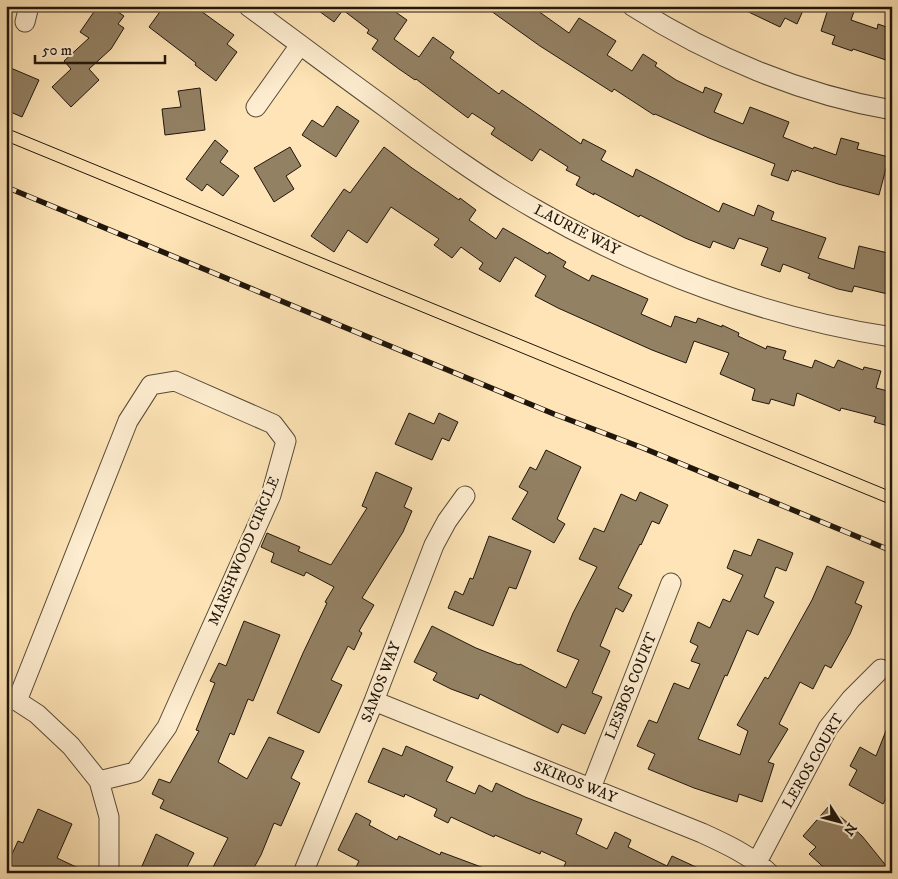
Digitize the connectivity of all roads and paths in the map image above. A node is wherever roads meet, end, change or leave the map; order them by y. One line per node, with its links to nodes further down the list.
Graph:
1 (248, 6): 3 (street, LAURIE WAY)
2 (632, 6): 5 (street)
3 (300, 44): 4 (street); 6 (street, LAURIE WAY)
4 (256, 107)
5 (892, 110)
6 (892, 337)
7 (465, 496): 11 (street, SAMOS WAY)
8 (671, 583): 13 (street, LESBOS COURT)
9 (881, 669): 14 (street, LEROS COURT)
10 (12, 699): 12 (street); 12 (street, MARSHWOOD CIRCLE)
11 (374, 701): 13 (street, SKIROS WAY); 16 (street, SAMOS WAY)
12 (99, 781): 15 (street)
13 (590, 788): 14 (street, SKIROS WAY)
14 (764, 867)
15 (109, 873)
16 (303, 873)

